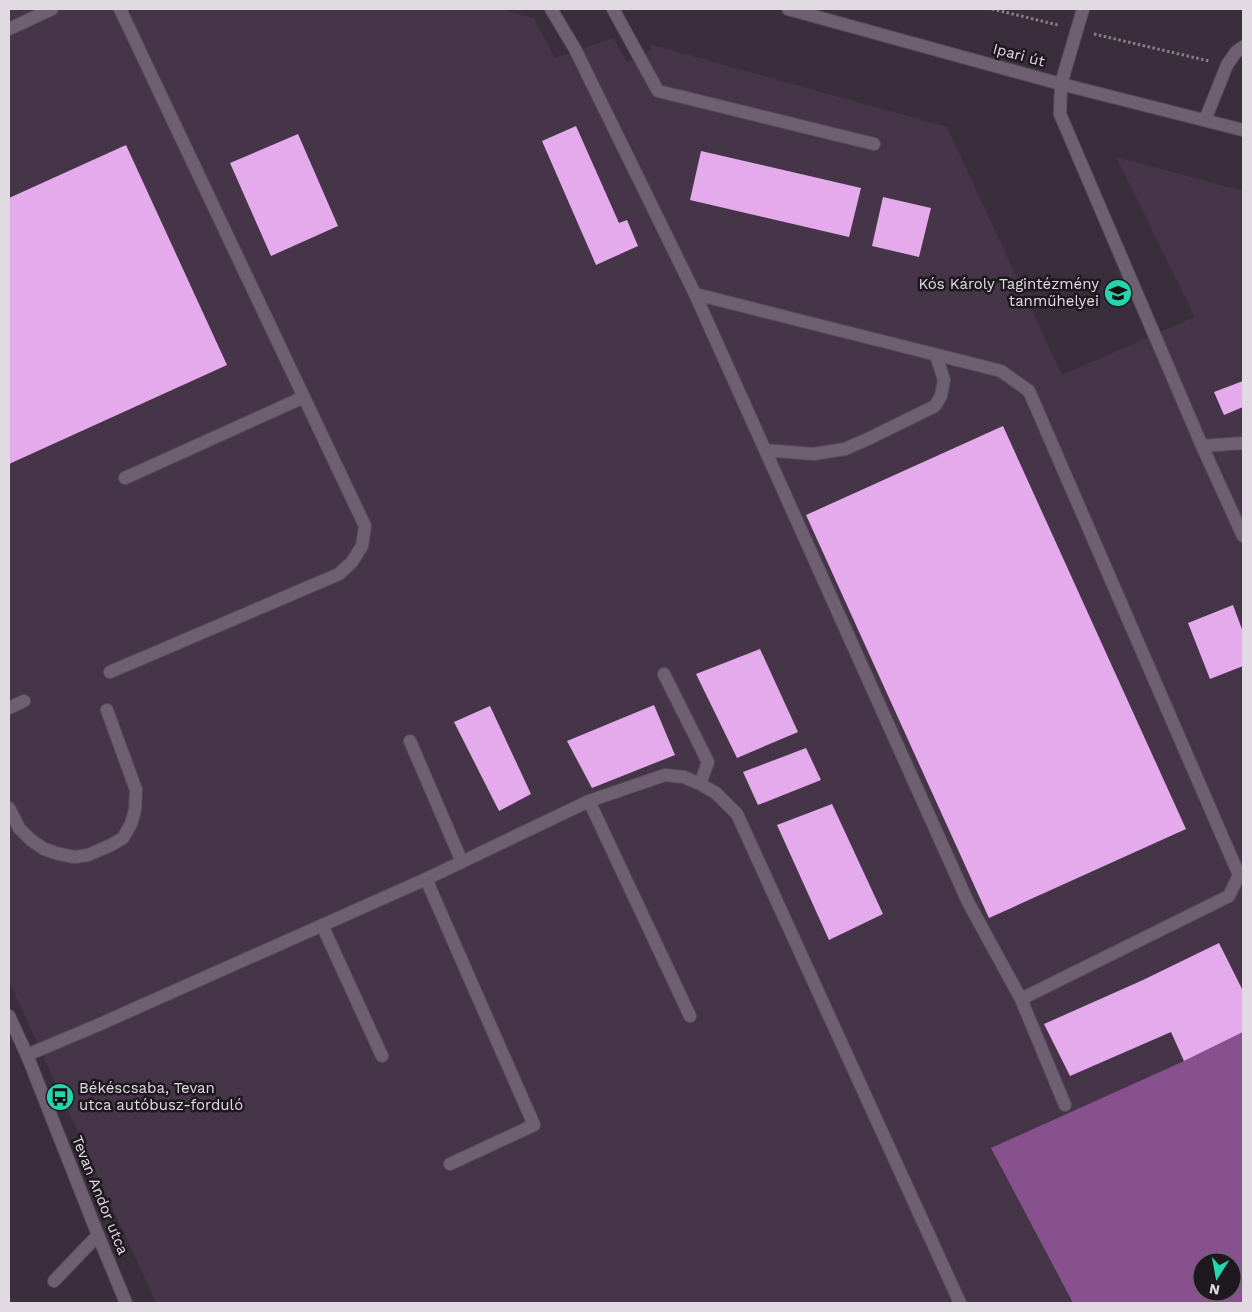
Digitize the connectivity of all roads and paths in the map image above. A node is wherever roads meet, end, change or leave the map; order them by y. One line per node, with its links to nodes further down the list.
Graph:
1 (52, 9): 8 (street)
2 (120, 9): 18 (street)
3 (551, 9): 16 (street)
4 (613, 9): 15 (street)
5 (788, 9): 12 (street, Ipari út)
6 (992, 9): 9 (path)
7 (1083, 9): 9 (street)
8 (9, 29)
9 (1077, 30): 11 (path); 12 (street)
10 (1243, 47): 11 (street)
11 (1227, 65): 13 (street)
12 (1061, 84): 13 (street, Ipari út); 20 (street)
13 (1205, 120): 14 (street, Ipari út)
14 (1243, 130)
15 (874, 144)
16 (695, 294): 17 (street); 21 (street)
17 (936, 355): 21 (street); 36 (street)
18 (304, 397): 22 (street); 24 (street)
19 (1243, 443): 20 (street)
20 (1202, 446): 23 (street)
21 (765, 450): 36 (street)
22 (124, 478)
23 (1243, 536)
24 (110, 672)
25 (664, 674): 30 (street)
26 (24, 701): 27 (street)
27 (9, 708)
28 (107, 710): 32 (street)
29 (410, 741): 33 (street)
30 (700, 784): 31 (street); 46 (street)
31 (589, 801): 33 (street); 38 (street)
32 (9, 808)
33 (462, 862): 34 (street)
34 (426, 879): 35 (street); 42 (street)
35 (322, 925): 39 (street); 40 (street)
36 (1021, 999): 41 (street)
37 (9, 1016): 39 (street, Tevan Andor utca)
38 (690, 1016)
39 (27, 1055): 43 (street, Tevan Andor utca)
40 (382, 1056)
41 (1065, 1105)
42 (450, 1164)
43 (98, 1235): 44 (street); 45 (street, Tevan Andor utca)
44 (54, 1281)
45 (126, 1303)
46 (960, 1303)

